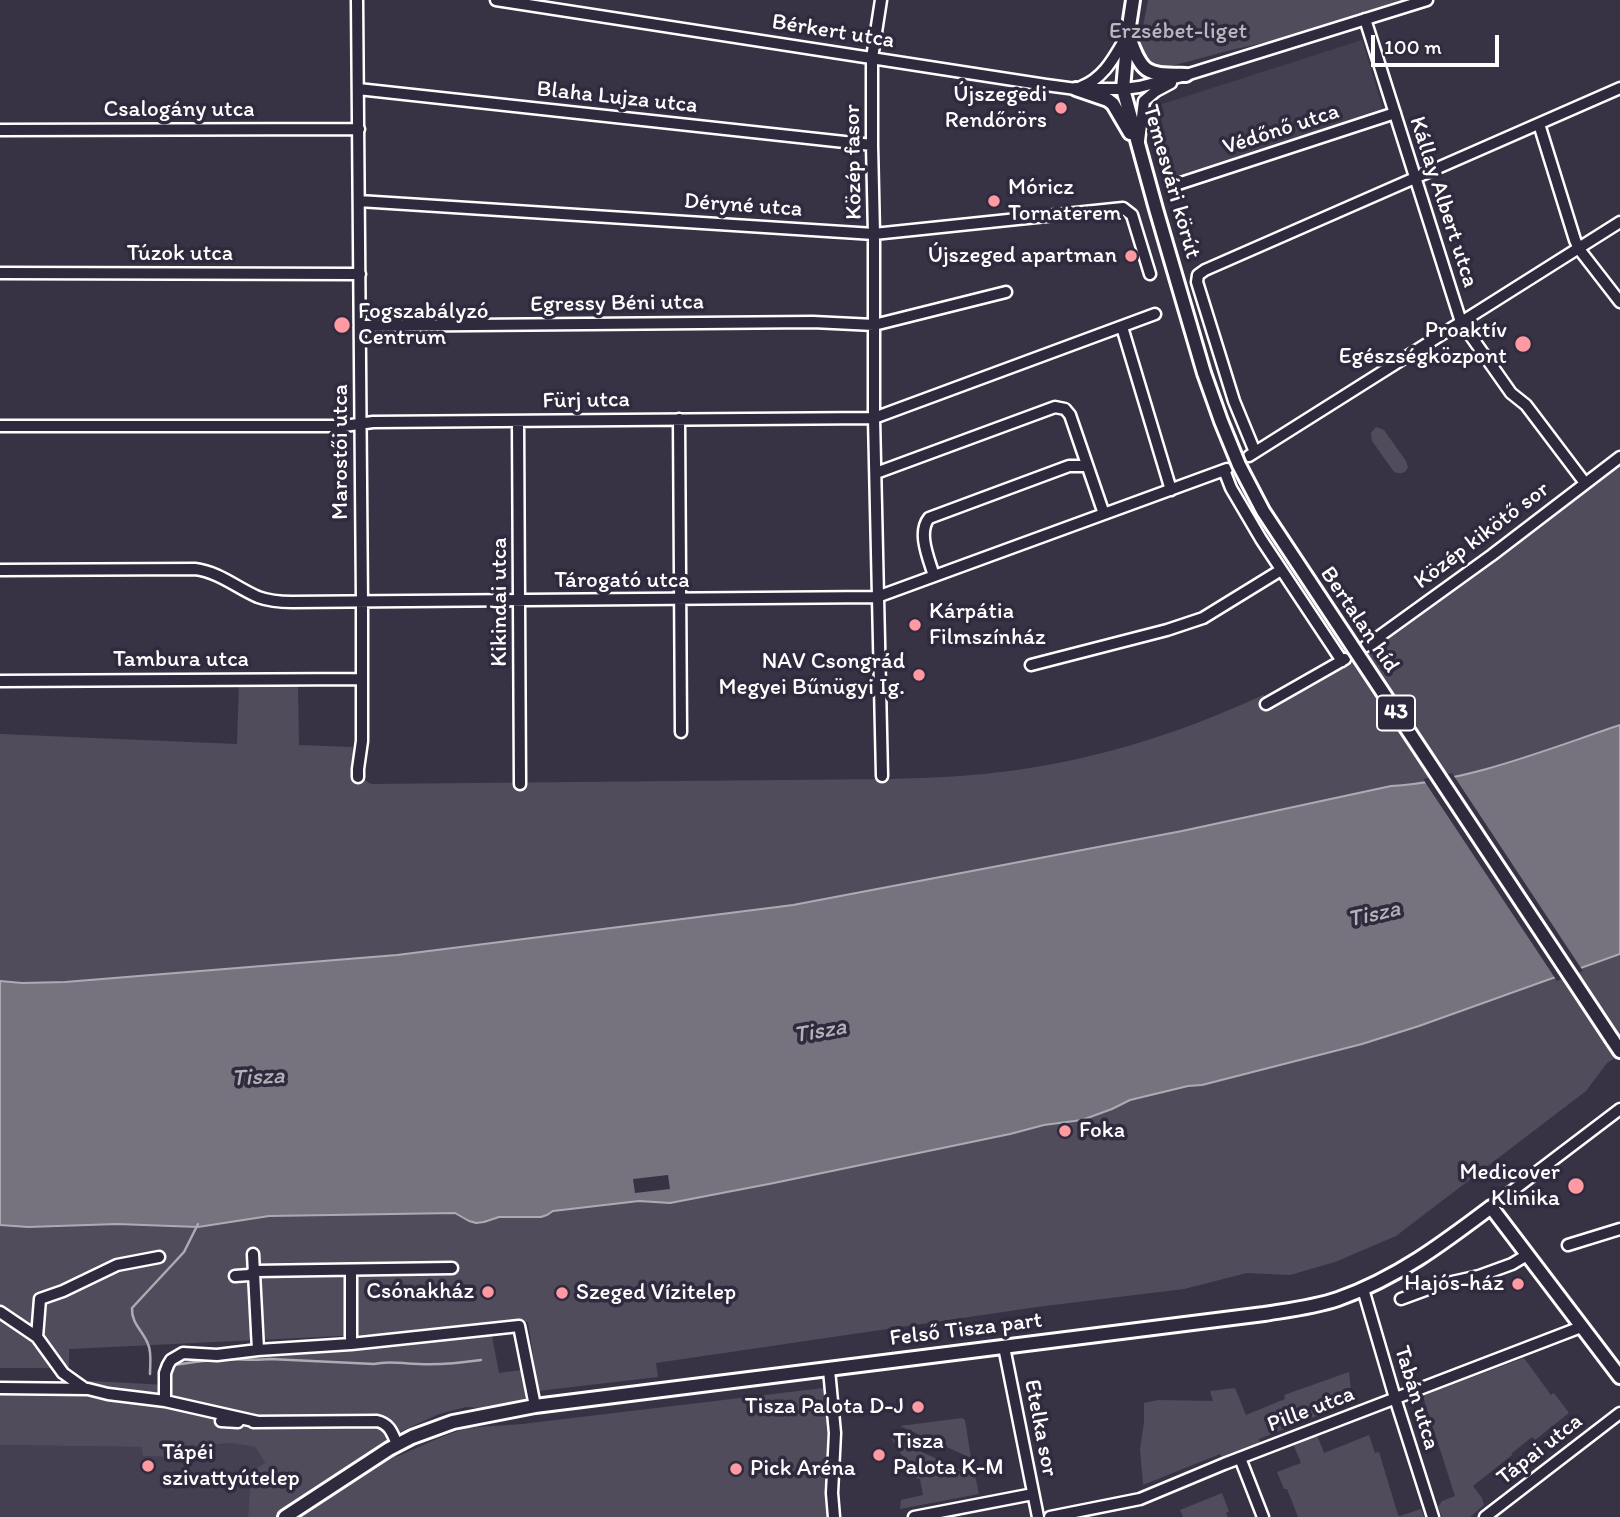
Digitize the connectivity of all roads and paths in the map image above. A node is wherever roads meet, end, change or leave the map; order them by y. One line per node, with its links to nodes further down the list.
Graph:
1 (357, 0): 11 (street, Marostői utca)
2 (496, 0): 8 (street, Bérkert utca)
3 (881, 0): 8 (street, Közép fasor)
4 (1133, 0): 7 (main road, Temesvári körút / 43)
5 (1427, 0): 6 (street)
6 (1365, 19): 9 (street); 14 (street, Kállay Albert utca)
7 (1128, 33): 9 (main road); 12 (street); 13 (main road, Temesvári körút / 43)
8 (872, 58): 12 (street, Bérkert utca); 18 (street, Közép fasor)
9 (1186, 75): 13 (street, Bérkert utca); 19 (street)
10 (1620, 88): 15 (street)
11 (358, 89): 17 (street, Marostői utca); 18 (street, Blaha Lujza utca)
12 (1076, 89): 13 (street, Bérkert utca); 19 (main road)
13 (1123, 89): 19 (main road, Temesvári körút / 43)
14 (1395, 113): 20 (street, Kállay Albert utca); 21 (street, Védőnő utca)
15 (1539, 124): 20 (street); 26 (street)
16 (0, 130): 17 (street, Csalogány utca)
17 (359, 130): 22 (street, Marostői utca)
18 (872, 145): 25 (street, Közép fasor)
19 (1138, 145): 37 (main road, Temesvári körút / 43)
20 (1416, 178): 33 (street, Kállay Albert utca); 33 (street, Temesvári körút)
21 (1178, 184)
22 (359, 201): 25 (street, Déryné utca); 28 (street, Marostői utca)
23 (1123, 208): 25 (street, Déryné utca); 29 (street, Temesvári körút)
24 (1620, 222): 26 (street)
25 (874, 234): 34 (street, Közép fasor)
26 (1579, 249): 31 (street); 33 (street)
27 (0, 273): 28 (street, Túzok utca)
28 (360, 274): 35 (street, Marostői utca)
29 (1150, 274)
30 (1006, 292): 34 (street)
31 (1620, 302)
32 (1155, 314): 36 (street, Fürj utca)
33 (1461, 323): 46 (street, Kállay Albert utca)
34 (874, 325): 35 (street, Egressy Béni utca); 38 (street, Közép fasor)
35 (360, 326): 41 (street, Marostői utca)
36 (1122, 327): 38 (street, Fürj utca); 47 (street)
37 (1204, 373): 65 (main road, Bertalan híd / 43, bridge)
38 (874, 418): 39 (street, Fürj utca); 45 (street, Közép fasor)
39 (679, 419): 40 (street, Fürj utca); 53 (street)
40 (518, 421): 41 (street, Fürj utca); 54 (street, Kikindai utca)
41 (360, 423): 42 (street, Fürj utca); 55 (street, Marostői utca)
42 (0, 426)
43 (1620, 457): 46 (street, Közép kikötő sor)
44 (1087, 466): 45 (street); 48 (street); 51 (street)
45 (876, 473): 52 (street, Közép fasor)
46 (1585, 483): 56 (street, Közép kikötő sor)
47 (1171, 490): 48 (street, Tárogató utca); 50 (street, Tárogató utca)
48 (1104, 514): 51 (street, Tárogató utca)
49 (0, 570): 55 (street, Tárogató utca)
50 (1281, 570): 57 (street); 60 (street)
51 (934, 576): 52 (street, Tárogató utca)
52 (877, 597): 53 (street, Tárogató utca); 62 (street, Közép fasor)
53 (680, 600): 54 (street, Tárogató utca); 61 (street)
54 (519, 601): 55 (street, Tárogató utca); 64 (street, Kikindai utca)
55 (362, 602): 58 (street, Marostői utca)
56 (1366, 646)
57 (1031, 665)
58 (362, 679): 59 (street, Tambura utca); 63 (street, Marostői utca)
59 (0, 681)
60 (1266, 705)
61 (681, 732)
62 (882, 776)
63 (358, 777)
64 (520, 783)
65 (1620, 1051)
66 (1620, 1109): 67 (street, Felső Tisza part)
67 (1491, 1207): 71 (main road); 77 (main road, Felső Tisza part)
68 (1620, 1228): 69 (street)
69 (1568, 1245)
70 (253, 1254): 74 (street)
71 (1527, 1255): 78 (street); 80 (main road)
72 (159, 1257): 81 (street)
73 (452, 1268): 75 (street)
74 (255, 1271): 75 (street); 76 (street); 84 (street)
75 (351, 1271): 82 (street)
76 (235, 1276)
77 (1363, 1289): 83 (main road, Felső Tisza part); 89 (street, Tabán utca)
78 (1401, 1299)
79 (0, 1312): 81 (street)
80 (1581, 1326): 86 (main road); 89 (street, Pille utca)
81 (37, 1337): 88 (street)
82 (351, 1344): 84 (street); 91 (street)
83 (1004, 1347): 85 (main road, Felső Tisza part); 97 (street, Etelka sor)
84 (258, 1349): 90 (street)
85 (829, 1370): 91 (main road, Felső Tisza part); 99 (street)
86 (1620, 1377)
87 (0, 1388): 88 (street)
88 (88, 1390): 90 (street)
89 (1395, 1398): 96 (street, Pille utca); 104 (street, Tabán utca)
90 (166, 1401): 94 (street)
91 (535, 1406): 95 (main road, Felső Tisza part)
92 (1620, 1413): 105 (street, Tápai utca)
93 (220, 1421): 94 (street)
94 (258, 1422): 95 (street)
95 (397, 1444): 98 (main road, Felső Tisza part)
96 (1240, 1458): 102 (street, Pille utca); 103 (street)
97 (1033, 1494): 100 (street); 101 (street, Etelka sor)
98 (285, 1517)
99 (834, 1517)
100 (914, 1517)
101 (1038, 1517)
102 (1050, 1517)
103 (1263, 1517)
104 (1433, 1517)
105 (1485, 1517)

